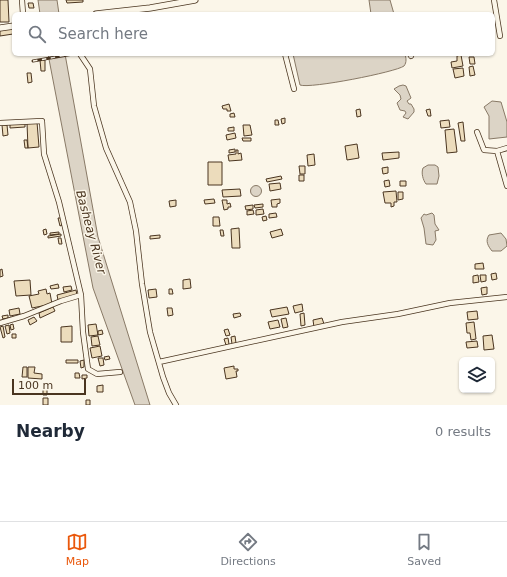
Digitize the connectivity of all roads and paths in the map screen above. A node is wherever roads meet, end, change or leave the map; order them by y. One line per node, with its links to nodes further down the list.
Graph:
1 (22, 0): 4 (street)
2 (195, 0): 5 (street)
3 (494, 0): 8 (street)
4 (23, 12)
5 (114, 12)
6 (12, 26): 7 (street)
7 (0, 28)
8 (500, 36)
9 (81, 56): 20 (street)
10 (286, 56): 11 (street)
11 (294, 89)
12 (0, 123): 17 (street)
13 (477, 132): 15 (street)
14 (507, 148): 15 (street)
15 (497, 151): 16 (street)
16 (507, 186)
17 (82, 295): 19 (street); 21 (street)
18 (507, 297): 20 (street)
19 (0, 323)
20 (159, 362): 22 (street)
21 (120, 372)
22 (176, 405)

